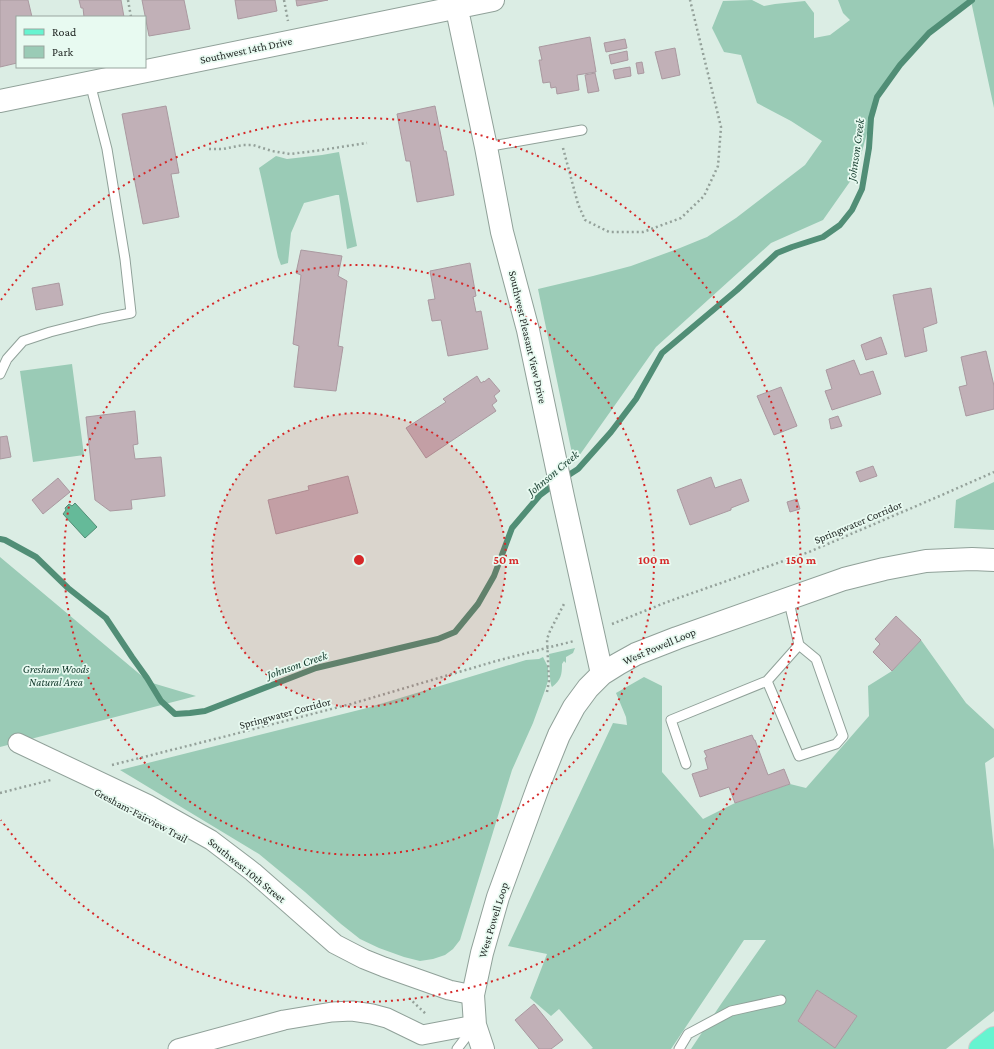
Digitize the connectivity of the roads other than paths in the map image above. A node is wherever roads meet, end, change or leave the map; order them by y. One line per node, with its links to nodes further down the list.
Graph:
1 (493, 0): 2 (street, Southwest 14th Drive)
2 (456, 4): 3 (street, Southwest 14th Drive); 6 (street, Southwest Pleasant View Drive)
3 (90, 83): 4 (street, Southwest 14th Drive); 7 (lane)
4 (0, 101)
5 (582, 130): 6 (lane)
6 (486, 147): 11 (street, Southwest Pleasant View Drive)
7 (0, 374)
8 (994, 560): 9 (street, West Powell Loop)
9 (788, 598): 10 (lane); 11 (street, West Powell Loop)
10 (799, 645): 12 (lane); 12 (lane)
11 (602, 674): 15 (street, West Powell Loop)
12 (767, 681): 14 (lane)
13 (18, 743): 15 (street, Southwest 10th Street)
14 (686, 764)
15 (473, 995): 17 (street, West Powell Loop)
16 (781, 1000): 22 (lane)
17 (475, 1025): 19 (street); 20 (lane); 21 (street, West Powell Loop)
18 (994, 1038): 23 (main road)
19 (178, 1049)
20 (457, 1049)
21 (483, 1049)
22 (679, 1049)
23 (980, 1049)

